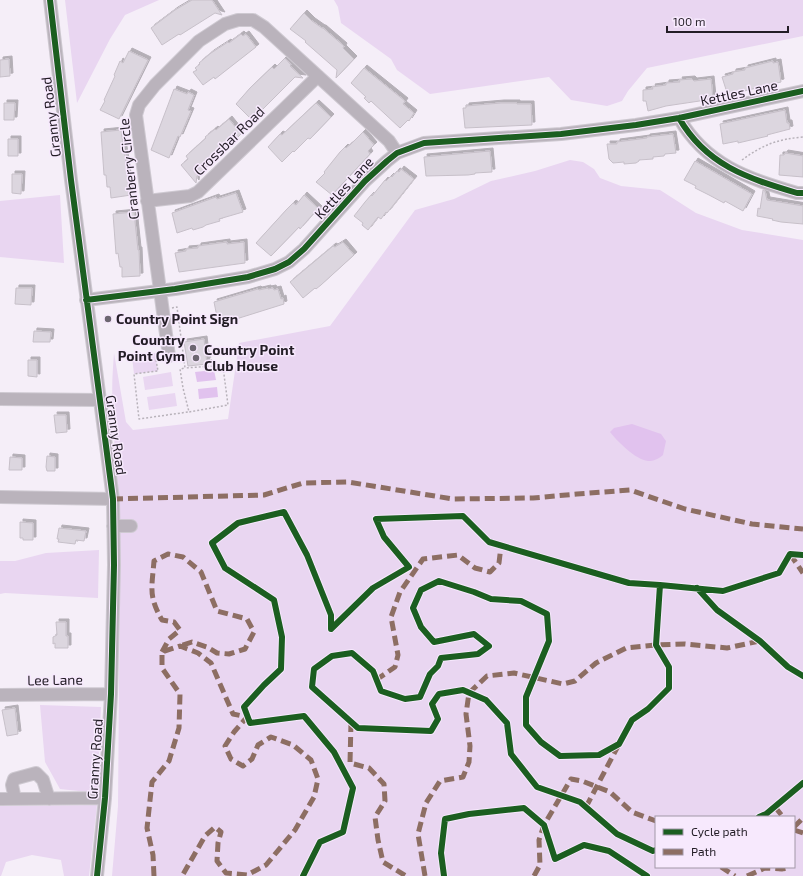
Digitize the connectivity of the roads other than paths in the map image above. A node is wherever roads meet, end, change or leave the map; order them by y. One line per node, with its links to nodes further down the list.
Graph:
1 (50, 0): 9 (street, Granny Road)
2 (318, 76): 5 (street, Cranberry Circle); 7 (street, Crossbar Road); 7 (street, Cranberry Circle)
3 (803, 91): 4 (street, Kettles Lane)
4 (680, 118): 5 (street, Kettles Lane); 6 (street)
5 (397, 153): 8 (street, Kettles Lane)
6 (803, 193)
7 (147, 202): 8 (street, Cranberry Circle)
8 (161, 290): 9 (street, Kettles Lane); 10 (street, Cranberry Circle)
9 (86, 300): 12 (street, Granny Road)
10 (169, 356)
11 (0, 399): 12 (street)
12 (99, 400): 14 (street, Granny Road)
13 (0, 497): 14 (street)
14 (113, 499): 15 (street, Granny Road)
15 (113, 526): 16 (street); 17 (street, Granny Road)
16 (131, 526)
17 (111, 694): 18 (street, Lee Lane); 19 (street, Granny Road)
18 (0, 695)
19 (105, 798): 22 (street); 23 (street, Granny Road)
20 (0, 799): 21 (street)
21 (15, 799): 22 (street); 22 (street)
22 (49, 799)
23 (97, 876)

